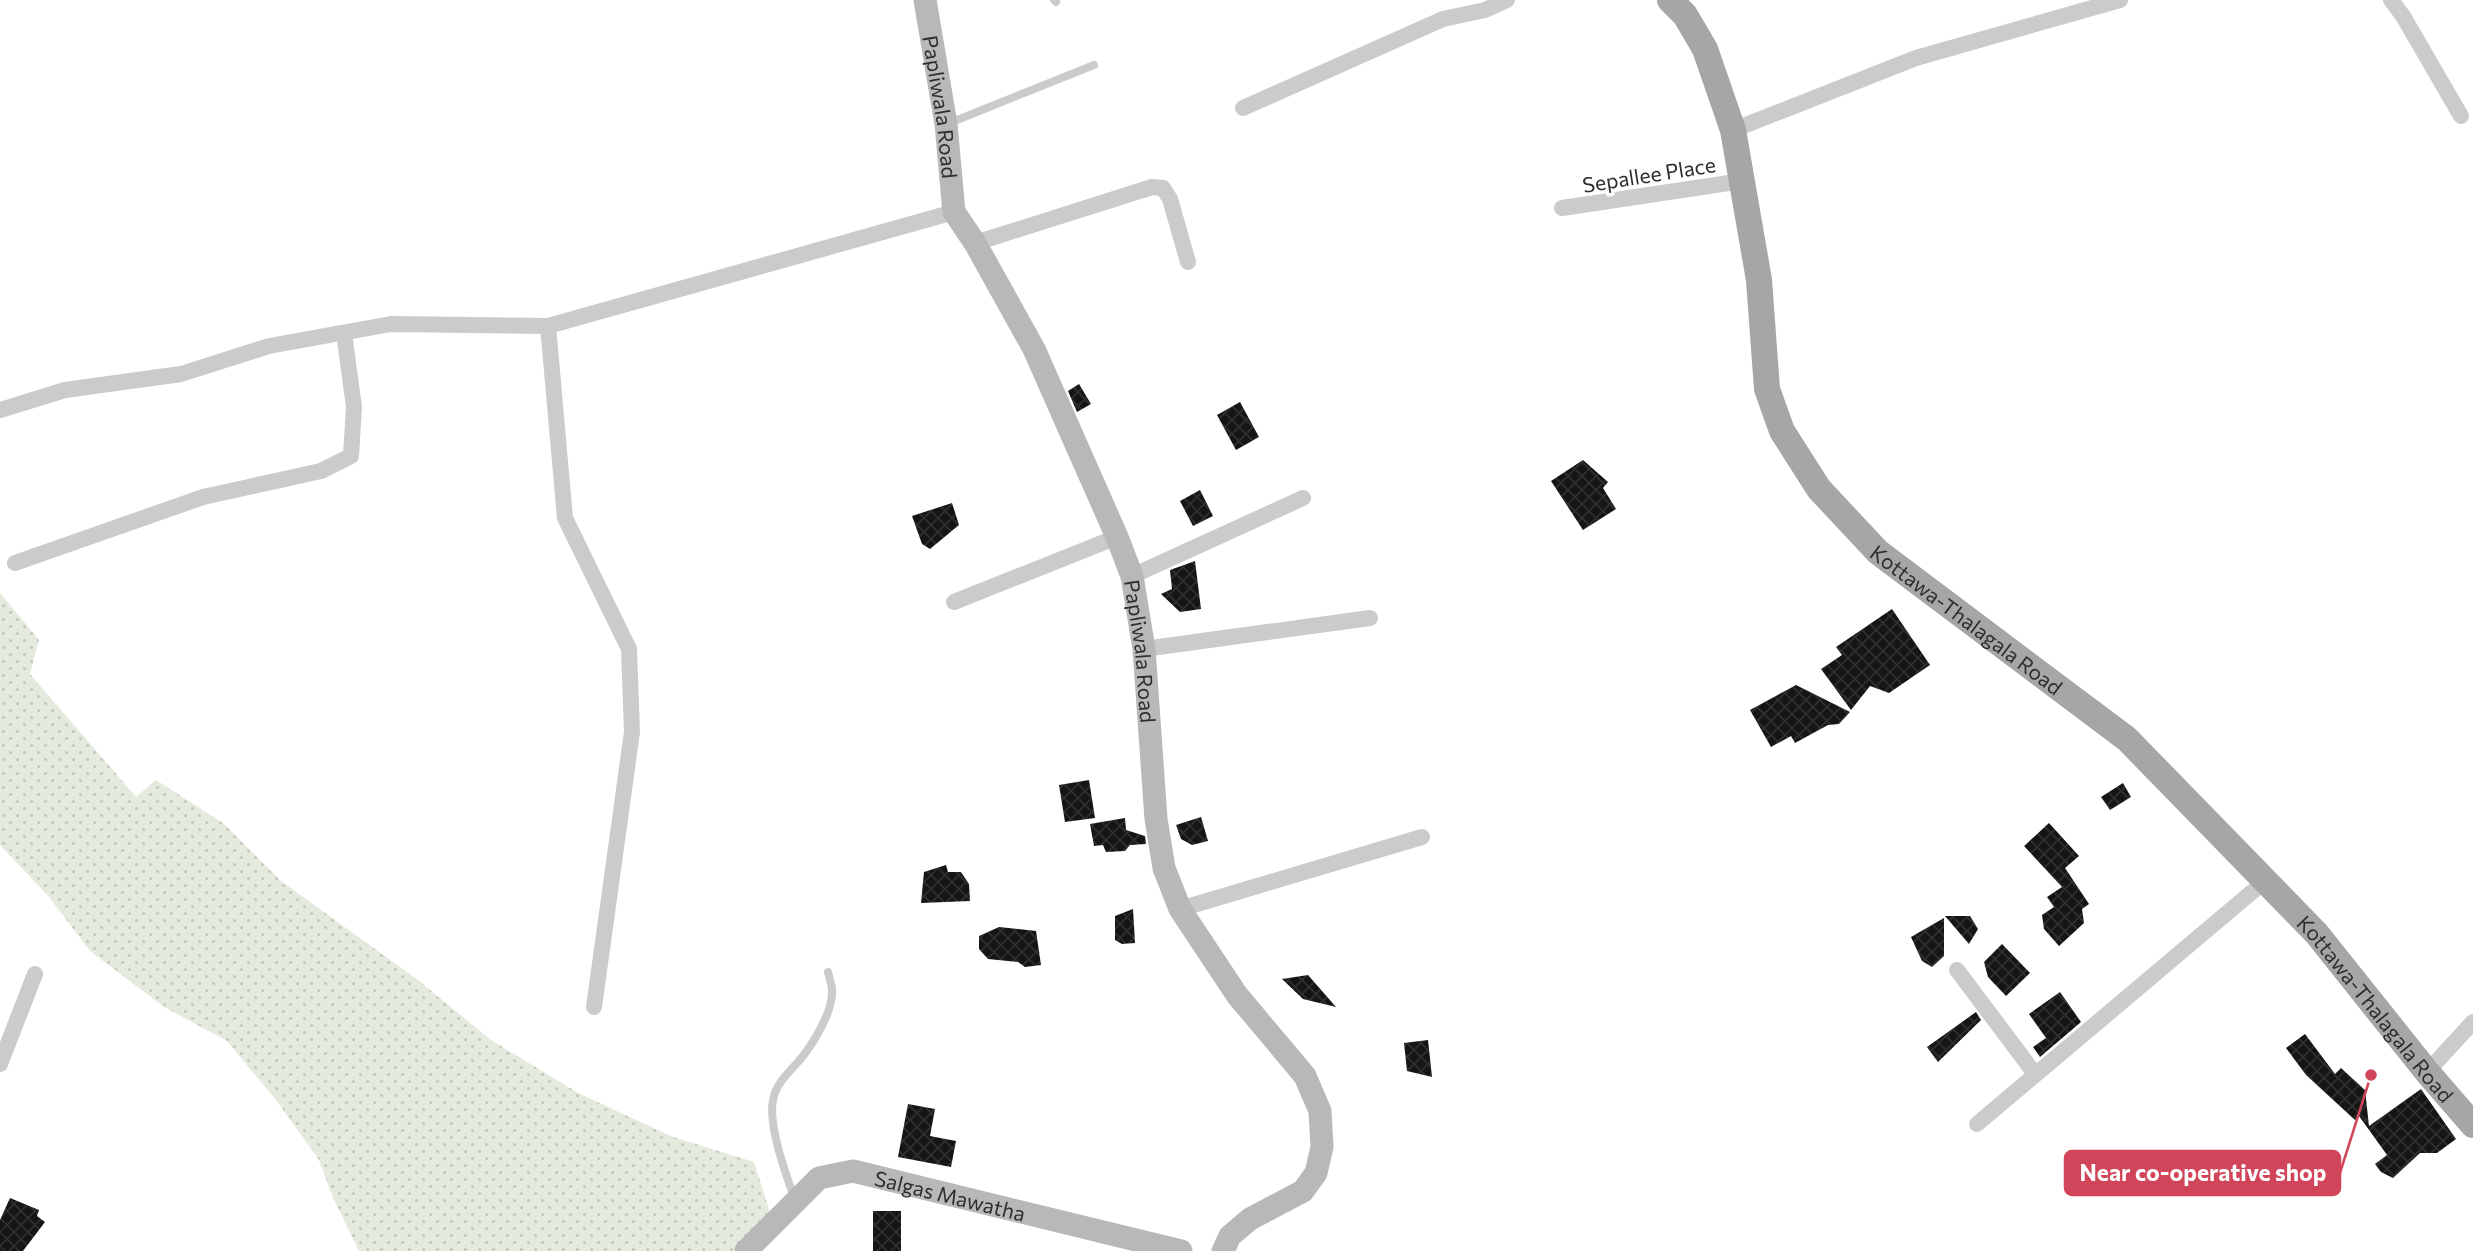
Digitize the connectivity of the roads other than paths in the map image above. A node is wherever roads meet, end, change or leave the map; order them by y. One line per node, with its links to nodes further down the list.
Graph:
1 (925, 0): 9 (street, Papliwala Road)
2 (1507, 0): 7 (street)
3 (1670, 0): 10 (main road, Kottawa-Thalagala Road)
4 (2120, 0): 10 (street)
5 (2391, 0): 8 (street)
6 (1094, 65): 9 (lane)
7 (1243, 108)
8 (2460, 116)
9 (946, 124): 13 (street, Papliwala Road)
10 (1733, 130): 11 (main road, Kottawa-Thalagala Road)
11 (1742, 181): 12 (street, Sepallee Place); 27 (main road, Kottawa-Thalagala Road)
12 (1562, 208)
13 (954, 212): 14 (street, Papliwala Road); 16 (street)
14 (975, 243): 15 (street); 20 (street, Papliwala Road)
15 (1188, 262)
16 (548, 326): 17 (street); 32 (street)
17 (344, 332): 18 (street); 21 (street)
18 (0, 410)
19 (1303, 498): 22 (street)
20 (1117, 537): 22 (street, Papliwala Road); 23 (street)
21 (15, 563)
22 (1132, 576): 25 (street, Papliwala Road)
23 (954, 603)
24 (1370, 618): 25 (street)
25 (1144, 649): 28 (street, Papliwala Road)
26 (1422, 837): 28 (street)
27 (2265, 880): 35 (main road, Kottawa-Thalagala Road); 36 (street)
28 (1181, 909): 42 (street, Papliwala Road)
29 (1957, 970): 36 (street)
30 (828, 972): 39 (lane)
31 (35, 974): 34 (street)
32 (594, 1007)
33 (2473, 1022): 35 (street)
34 (0, 1064)
35 (2427, 1072): 38 (main road, Kottawa-Thalagala Road)
36 (2035, 1074): 37 (street)
37 (1977, 1124)
38 (2473, 1125)
39 (796, 1203): 40 (street, Salgas Mawatha); 41 (street, Salgas Mawatha)
40 (746, 1251)
41 (1181, 1251)
42 (1223, 1251)

